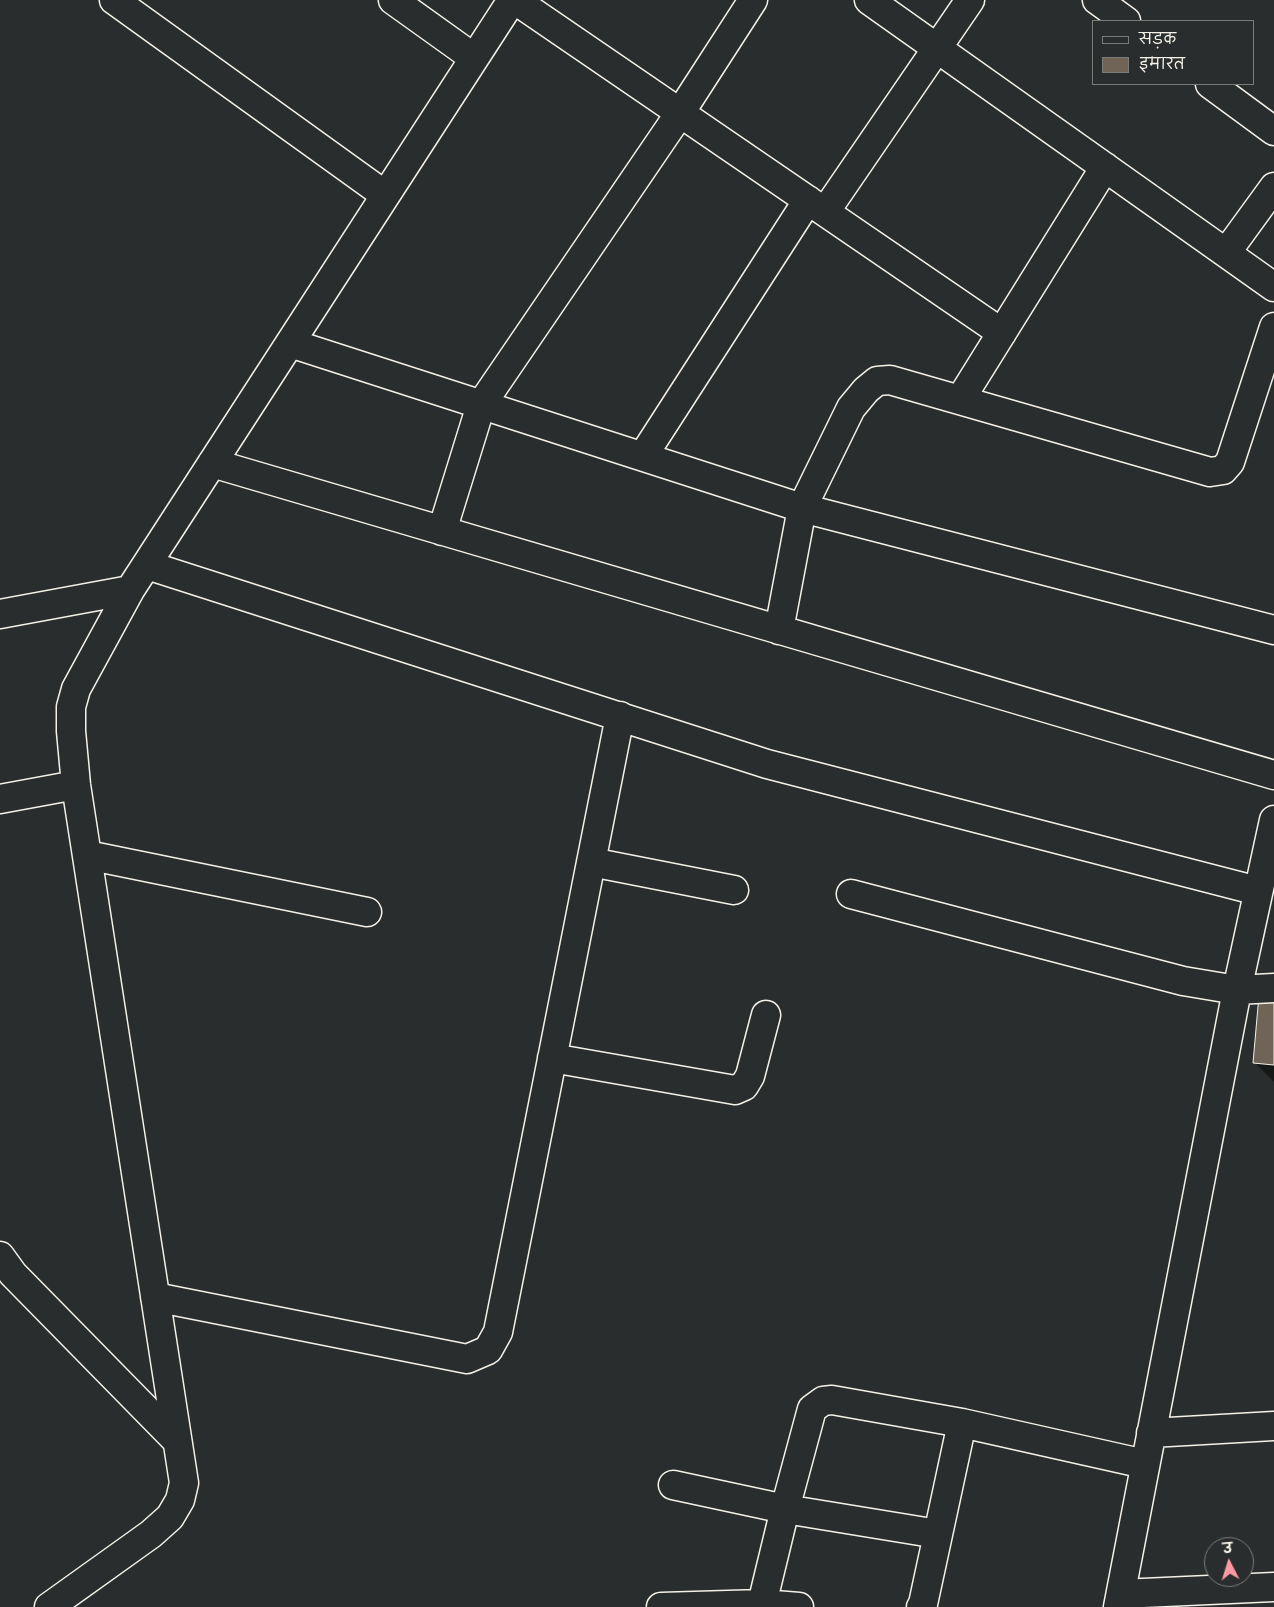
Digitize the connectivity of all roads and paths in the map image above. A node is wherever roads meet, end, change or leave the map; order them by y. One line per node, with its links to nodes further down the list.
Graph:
1 (114, 0): 16 (street)
2 (393, 0): 10 (street)
3 (513, 0): 10 (street); 12 (street)
4 (754, 0): 12 (street)
5 (868, 0): 9 (street)
6 (970, 0): 9 (street)
7 (1097, 0): 8 (street)
8 (1125, 20)
9 (937, 49): 14 (street); 17 (street)
10 (474, 58): 16 (street)
11 (1211, 85): 13 (street)
12 (680, 113): 17 (street); 24 (street)
13 (1274, 131)
14 (1105, 167): 18 (street); 21 (street)
15 (1274, 187): 18 (street)
16 (386, 195): 22 (street)
17 (817, 206): 21 (street); 25 (street)
18 (1226, 253): 19 (street)
19 (1274, 287)
20 (1274, 327): 23 (street)
21 (1002, 333): 23 (street)
22 (290, 343): 24 (street); 26 (street)
23 (960, 400): 27 (street)
24 (481, 405): 25 (street); 28 (street)
25 (643, 456): 27 (street)
26 (212, 463): 28 (street); 29 (street)
27 (802, 508): 32 (street); 33 (street)
28 (442, 531): 32 (street)
29 (146, 565): 30 (street); 34 (street)
30 (130, 590): 31 (street); 36 (street)
31 (0, 614)
32 (779, 630): 35 (street)
33 (1274, 630)
34 (620, 716): 40 (street); 42 (street)
35 (1274, 775)
36 (76, 785): 37 (street); 39 (street)
37 (0, 799)
38 (1274, 820): 42 (street)
39 (87, 855): 44 (street); 50 (street)
40 (591, 862): 41 (street); 48 (street)
41 (734, 890)
42 (1258, 891): 46 (street)
43 (851, 894): 46 (street)
44 (367, 912)
45 (1274, 988): 46 (street)
46 (1237, 990): 53 (street)
47 (766, 1015): 48 (street)
48 (552, 1058): 50 (street)
49 (0, 1256): 54 (street)
50 (155, 1297): 54 (street)
51 (962, 1424): 55 (street); 57 (street); 58 (street)
52 (1274, 1426): 53 (street)
53 (1151, 1433): 55 (street)
54 (178, 1441): 63 (street)
55 (1145, 1464): 60 (street)
56 (673, 1485): 57 (street)
57 (785, 1509): 58 (street); 61 (street)
58 (938, 1534): 62 (street)
59 (1274, 1587): 60 (street)
60 (1119, 1600)
61 (762, 1604): 64 (street); 65 (street)
62 (930, 1606)
63 (49, 1607)
64 (661, 1607)
65 (799, 1607)

